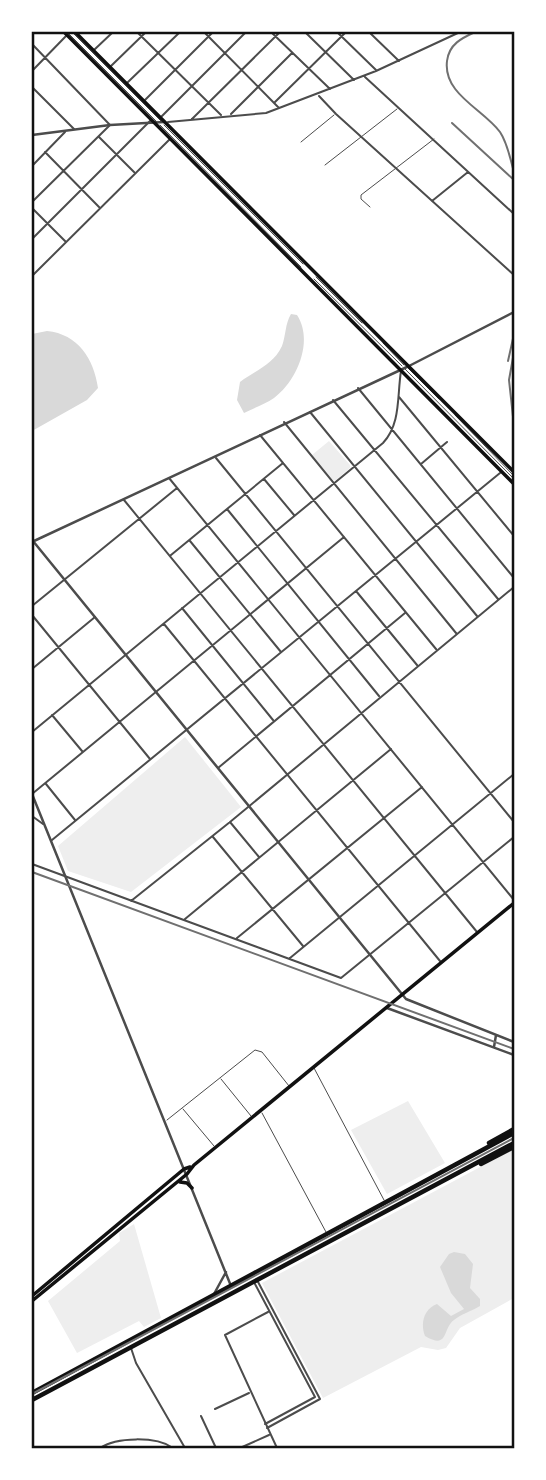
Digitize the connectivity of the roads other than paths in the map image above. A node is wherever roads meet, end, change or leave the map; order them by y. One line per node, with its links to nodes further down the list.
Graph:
1 (72, 32): 21 (main road); 26 (street); 51 (main road)
2 (113, 32): 21 (street)
3 (137, 32): 16 (street)
4 (146, 32): 16 (street)
5 (180, 32): 22 (street)
6 (204, 32): 17 (street)
7 (213, 32): 17 (street)
8 (246, 32): 23 (street)
9 (271, 32): 18 (street)
10 (280, 32): 18 (street)
11 (304, 32): 25 (street)
12 (337, 32): 19 (street)
13 (346, 32): 19 (street)
14 (369, 32): 27 (street)
15 (460, 32): 27 (street)
16 (141, 36): 22 (street); 28 (street)
17 (209, 36): 23 (street); 29 (street)
18 (275, 36): 24 (street); 30 (street)
19 (342, 36): 25 (street); 33 (street)
20 (32, 44): 26 (street)
21 (94, 50): 28 (main road)
22 (158, 53): 29 (street); 36 (street)
23 (225, 53): 30 (street); 37 (street)
24 (292, 53): 31 (street); 39 (street)
25 (326, 53): 31 (street); 35 (street)
26 (45, 58): 32 (street); 53 (street)
27 (399, 61): 33 (street)
28 (110, 66): 36 (main road)
29 (175, 70): 37 (street); 42 (street)
30 (241, 70): 39 (street); 43 (street)
31 (309, 70): 40 (street); 44 (street)
32 (32, 71)
33 (376, 71): 34 (street)
34 (364, 76): 35 (street); 46 (street)
35 (354, 80): 40 (street)
36 (127, 83): 42 (main road)
37 (192, 86): 43 (street); 51 (street)
38 (32, 87): 54 (street)
39 (258, 87): 44 (street); 48 (street)
40 (330, 90): 41 (street)
41 (318, 94): 45 (street); 47 (street)
42 (144, 100): 51 (main road)
43 (208, 103): 49 (street); 50 (street)
44 (274, 103): 45 (street)
45 (279, 108): 48 (street)
46 (399, 108): 57 (lane); 60 (street)
47 (336, 114): 57 (street); 61 (lane)
48 (230, 115): 49 (street)
49 (222, 116): 50 (street)
50 (192, 119): 52 (street)
51 (156, 120): 52 (main road); 52 (lane); 53 (street); 59 (main road); 63 (street)
52 (164, 122): 84 (main road)
53 (110, 125): 54 (street); 58 (street)
54 (75, 130): 55 (street)
55 (66, 131): 56 (street); 62 (street)
56 (32, 135)
57 (361, 137): 64 (lane); 66 (street)
58 (99, 138): 63 (street); 67 (street)
59 (171, 139): 69 (street); 84 (main road)
60 (434, 139): 66 (lane); 68 (street)
61 (301, 142)
62 (45, 152): 65 (street); 67 (street)
63 (117, 156): 69 (street); 70 (street)
64 (326, 165)
65 (32, 166)
66 (397, 168): 71 (street); 73 (lane)
67 (63, 171): 70 (street); 72 (street)
68 (469, 172): 71 (street); 76 (street)
69 (135, 173): 75 (street)
70 (81, 190): 75 (street); 77 (street)
71 (432, 201): 80 (street)
72 (32, 202)
73 (370, 207)
74 (32, 208): 77 (street)
75 (100, 208): 79 (street)
76 (514, 214)
77 (47, 223): 78 (street); 79 (street)
78 (32, 239)
79 (65, 242): 81 (street)
80 (514, 275)
81 (32, 276)
82 (315, 278): 84 (lane)
83 (514, 312): 84 (street)
84 (405, 367): 85 (street); 86 (street); 95 (main road); 97 (main road); 103 (lane)
85 (358, 388): 87 (street); 90 (street)
86 (398, 396): 90 (street); 93 (street)
87 (333, 400): 88 (street); 94 (street)
88 (309, 411): 89 (street); 100 (street)
89 (284, 422): 91 (street); 105 (street)
90 (393, 430): 94 (street); 99 (street)
91 (260, 435): 96 (street); 98 (street)
92 (447, 442): 93 (street)
93 (441, 447): 99 (street); 107 (street)
94 (375, 450): 100 (street); 116 (street)
95 (497, 453): 97 (main road); 103 (main road)
96 (214, 456): 102 (street); 108 (street)
97 (490, 458): 101 (main road)
98 (283, 463): 104 (street); 110 (street)
99 (420, 465): 112 (street)
100 (354, 467): 105 (street); 122 (street)
101 (502, 471): 103 (main road); 107 (street)
102 (169, 477): 106 (street); 109 (street)
103 (514, 477)
104 (264, 478): 108 (street); 113 (street)
105 (335, 483): 110 (street); 125 (street)
106 (177, 488): 114 (street); 115 (street)
107 (477, 492): 112 (street); 118 (street)
108 (245, 494): 111 (street); 117 (street)
109 (123, 499): 114 (street); 121 (street)
110 (314, 500): 113 (street); 119 (street)
111 (227, 509): 115 (street); 123 (street)
112 (456, 509): 116 (street); 130 (street)
113 (295, 516): 117 (street)
114 (140, 518): 124 (street); 131 (street)
115 (207, 525): 120 (street); 126 (street)
116 (437, 525): 122 (street); 137 (street)
117 (276, 531): 123 (street); 127 (street)
118 (514, 536)
119 (344, 537): 127 (street); 128 (street)
120 (189, 540): 124 (street); 129 (street)
121 (32, 542): 131 (street)
122 (416, 542): 125 (street); 145 (street)
123 (257, 546): 126 (street); 132 (street)
124 (171, 556): 135 (street)
125 (396, 558): 128 (street); 150 (street)
126 (238, 562): 129 (street); 136 (street)
127 (306, 568): 132 (street); 139 (street)
128 (375, 575): 134 (street); 141 (street)
129 (219, 577): 135 (street); 143 (street)
130 (514, 578)
131 (64, 580): 138 (street); 144 (street)
132 (288, 583): 136 (street); 146 (street)
133 (514, 587): 137 (street)
134 (356, 591): 139 (street); 148 (street)
135 (201, 593): 140 (street); 149 (street)
136 (269, 599): 143 (street); 151 (street)
137 (498, 600): 145 (street)
138 (32, 606)
139 (337, 607): 146 (street); 152 (street)
140 (182, 608): 147 (street); 153 (street)
141 (406, 613): 148 (street); 155 (street)
142 (32, 615): 154 (street)
143 (250, 615): 149 (street); 156 (street)
144 (95, 617): 154 (street); 157 (street)
145 (478, 617): 150 (street)
146 (318, 621): 151 (street); 158 (street)
147 (163, 623): 157 (street); 159 (street)
148 (387, 628): 152 (street); 160 (street)
149 (231, 630): 153 (street); 161 (street)
150 (457, 634): 155 (street)
151 (300, 637): 156 (street); 163 (street)
152 (368, 644): 158 (street); 164 (street)
153 (212, 645): 159 (street); 166 (street)
154 (58, 648): 162 (street); 165 (street)
155 (437, 650): 160 (street)
156 (281, 652): 161 (street)
157 (125, 654): 165 (street); 167 (street)
158 (349, 659): 163 (street); 168 (street)
159 (194, 661): 167 (street); 169 (street)
160 (418, 666): 164 (street)
161 (262, 668): 166 (street); 170 (street)
162 (32, 669)
163 (331, 675): 170 (street); 171 (street)
164 (399, 681): 168 (street); 188 (street)
165 (88, 684): 172 (street); 174 (street)
166 (243, 684): 169 (street); 173 (street)
167 (156, 692): 174 (street); 175 (street)
168 (380, 697): 171 (street)
169 (225, 699): 175 (street); 177 (street)
170 (293, 705): 173 (street); 178 (street)
171 (361, 712): 178 (street); 179 (street)
172 (52, 715): 176 (street); 180 (street)
173 (274, 721): 177 (street)
174 (119, 722): 180 (street); 181 (street)
175 (187, 730): 181 (street); 182 (street)
176 (32, 732)
177 (256, 736): 182 (street); 183 (street)
178 (323, 743): 183 (street); 185 (street)
179 (391, 749): 185 (street); 187 (street)
180 (82, 752): 186 (street)
181 (150, 760): 194 (street)
182 (218, 768): 190 (street)
183 (287, 774): 190 (street); 191 (street)
184 (514, 774): 188 (street)
185 (354, 781): 191 (street); 193 (street)
186 (45, 783): 189 (street); 194 (street)
187 (422, 787): 193 (street); 198 (street)
188 (491, 794): 196 (street); 198 (street)
189 (32, 796): 197 (street)
190 (249, 806): 195 (street); 202 (street)
191 (317, 811): 202 (street); 203 (street)
192 (32, 816): 197 (street)
193 (384, 818): 203 (street); 204 (street)
194 (76, 821): 201 (street)
195 (230, 822): 199 (street); 205 (street)
196 (514, 822)
197 (44, 825): 201 (street)
198 (453, 825): 204 (street); 206 (street)
199 (212, 836): 208 (street); 213 (street)
200 (514, 837): 206 (street)
201 (51, 841): 209 (street)
202 (279, 842): 205 (street); 210 (street)
203 (348, 849): 210 (street); 211 (street)
204 (416, 856): 211 (street); 212 (street)
205 (260, 858): 208 (street)
206 (484, 862): 212 (street); 214 (street)
207 (32, 864): 209 (street)
208 (243, 872): 215 (street); 217 (street)
209 (65, 877): 213 (street); 237 (street)
210 (310, 879): 215 (street); 216 (street)
211 (379, 886): 216 (street); 218 (street)
212 (446, 893): 218 (street); 219 (street)
213 (131, 901): 217 (street)
214 (514, 902): 219 (main road)
215 (273, 909): 220 (street); 221 (street)
216 (340, 917): 221 (street); 222 (street)
217 (184, 920): 220 (street)
218 (410, 923): 222 (street); 224 (street)
219 (479, 933): 224 (main road)
220 (236, 939): 223 (street)
221 (304, 947): 223 (street)
222 (371, 956): 223 (street); 225 (street)
223 (290, 958)
224 (442, 963): 225 (main road)
225 (403, 995): 226 (main road); 227 (street)
226 (387, 1008): 229 (street); 231 (main road)
227 (496, 1035): 228 (street); 229 (street)
228 (514, 1042)
229 (494, 1047): 230 (street)
230 (514, 1055)
231 (314, 1067): 233 (main road); 245 (lane)
232 (220, 1077): 233 (lane); 234 (lane); 236 (lane)
233 (290, 1087): 235 (main road)
234 (182, 1108): 237 (lane); 240 (lane)
235 (261, 1111): 236 (main road); 248 (lane)
236 (253, 1118): 240 (main road)
237 (165, 1122): 242 (street)
238 (514, 1131): 241 (highway); 241 (highway)
239 (514, 1145): 247 (highway)
240 (215, 1148): 242 (main road)
241 (484, 1149): 245 (highway)
242 (185, 1172): 243 (main road); 244 (street); 254 (main road)
243 (177, 1182): 244 (main road); 256 (main road)
244 (192, 1188): 249 (street)
245 (385, 1202): 246 (highway)
246 (342, 1226): 247 (highway); 248 (highway)
247 (357, 1226): 250 (highway)
248 (327, 1234): 251 (highway)
249 (226, 1272): 251 (street); 255 (street)
250 (255, 1281): 252 (highway); 257 (street)
251 (232, 1286): 253 (highway)
252 (245, 1286): 253 (highway); 259 (highway)
253 (225, 1289): 255 (highway)
254 (32, 1296)
255 (212, 1296): 260 (highway)
256 (32, 1301)
257 (272, 1310): 258 (street); 263 (street)
258 (283, 1331): 267 (street); 268 (street)
259 (130, 1347): 261 (highway); 272 (street)
260 (104, 1354): 261 (highway); 262 (highway)
261 (85, 1371): 264 (highway)
262 (32, 1392)
263 (251, 1392): 265 (street); 267 (street)
264 (32, 1400)
265 (215, 1409)
266 (201, 1416): 273 (street)
267 (265, 1424): 268 (street)
268 (267, 1428): 269 (street)
269 (270, 1434): 274 (street); 275 (street)
270 (100, 1448): 271 (street)
271 (173, 1448)
272 (185, 1448)
273 (216, 1448)
274 (240, 1448)
275 (276, 1448)

